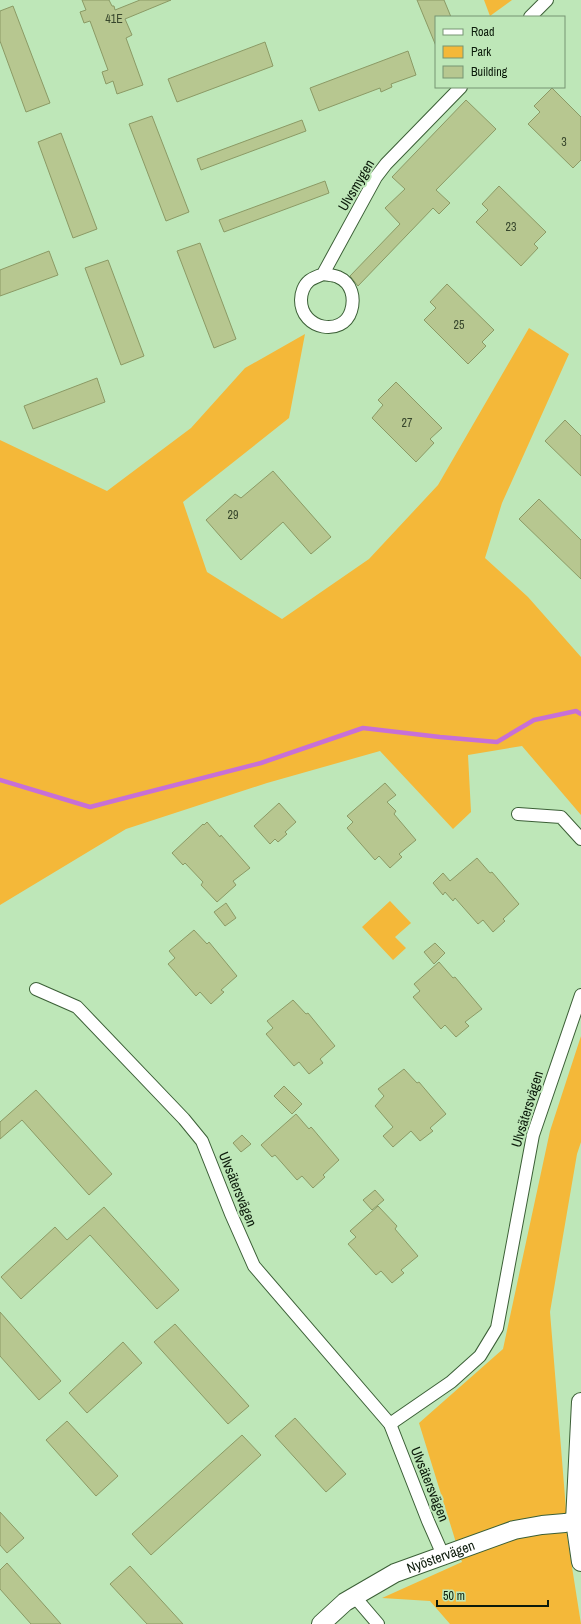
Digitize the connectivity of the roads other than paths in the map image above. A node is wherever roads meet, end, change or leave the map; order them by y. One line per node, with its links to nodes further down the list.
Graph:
1 (547, 0): 2 (street)
2 (531, 16)
3 (460, 88): 4 (street, Ulvsmygen)
4 (323, 274): 4 (street, Ulvsmygen)
5 (518, 814): 6 (street)
6 (581, 839)
7 (36, 989): 10 (street, Ulvsätersvägen)
8 (581, 995): 10 (street, Ulvsätersvägen)
9 (581, 1402): 11 (street)
10 (390, 1424): 12 (street, Ulvsätersvägen)
11 (575, 1521): 12 (street, Nyöstervägen); 13 (street)
12 (443, 1555): 14 (street, Nyöstervägen)
13 (581, 1562)
14 (354, 1596): 15 (street, Nyöstervägen); 16 (street)
15 (321, 1624)
16 (378, 1624)

